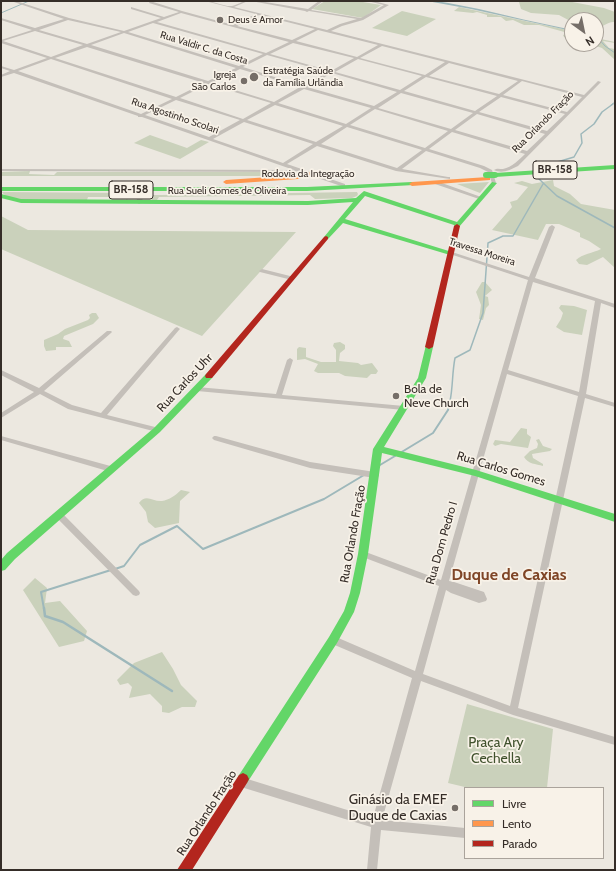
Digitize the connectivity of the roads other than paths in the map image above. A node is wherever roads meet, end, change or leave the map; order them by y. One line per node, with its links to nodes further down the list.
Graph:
1 (207, 1): 9 (street)
2 (246, 1): 9 (street)
3 (253, 1): 11 (street)
4 (321, 1): 11 (street)
5 (369, 1): 16 (street)
6 (150, 2): 12 (street)
7 (20, 3): 8 (street); 15 (street, Rua Valdir C. da Costa)
8 (33, 3)
9 (230, 7): 13 (street)
10 (132, 8): 14 (street)
11 (307, 11): 16 (street)
12 (181, 12): 14 (street); 19 (street)
13 (259, 14): 19 (street); 20 (street)
14 (165, 18): 18 (street)
15 (68, 19): 21 (street); 23 (street, Rua Valdir C. da Costa)
16 (362, 19): 22 (street)
17 (1, 20): 21 (street)
18 (153, 22): 23 (street); 28 (street)
19 (233, 26): 25 (street)
20 (318, 29): 22 (street); 25 (street)
21 (34, 30): 24 (street); 27 (street)
22 (328, 31): 26 (street)
23 (124, 32): 27 (street); 33 (street, Rua Valdir C. da Costa)
24 (1, 41): 29 (street)
25 (292, 41): 28 (street); 30 (street)
26 (381, 45): 30 (street); 31 (street)
27 (86, 46): 29 (street); 40 (street)
28 (267, 54): 33 (street); 35 (street)
29 (51, 58): 34 (street); 45 (street)
30 (356, 58): 35 (street); 37 (street)
31 (448, 62): 37 (street); 38 (street)
32 (1, 68): 34 (street, Rua Agostinho Scolari)
33 (239, 68): 40 (street); 41 (street, Rua Valdir C. da Costa)
34 (14, 72): 36 (street); 50 (street, Rua Agostinho Scolari)
35 (331, 72): 41 (street); 42 (street)
36 (1, 76)
37 (425, 76): 42 (street); 43 (street)
38 (521, 80): 43 (street); 44 (street)
39 (599, 82): 44 (street, Rua Orlando Fração)
40 (208, 84): 45 (street); 46 (street)
41 (303, 87): 46 (street); 47 (street, Rua Valdir C. da Costa)
42 (401, 91): 47 (street); 48 (street)
43 (500, 96): 48 (street); 49 (street)
44 (584, 96): 49 (street, Rua Orlando Fração)
45 (176, 98): 50 (street); 51 (street)
46 (274, 103): 51 (street); 52 (street)
47 (374, 108): 52 (street); 53 (street, Rua Valdir C. da Costa)
48 (477, 113): 53 (street); 54 (street)
49 (567, 113): 54 (street, Rua Orlando Fração)
50 (140, 116): 55 (street, Rua Agostinho Scolari)
51 (242, 121): 55 (street); 56 (street)
52 (346, 125): 56 (street); 57 (street)
53 (452, 131): 57 (street); 58 (street, Rua Valdir C. da Costa)
54 (548, 133): 58 (street, Rua Orlando Fração)
55 (209, 139): 59 (street, Rua Agostinho Scolari)
56 (316, 144): 59 (street); 63 (street)
57 (426, 150): 63 (street); 66 (street)
58 (528, 153): 66 (street, Rua Orlando Fração)
59 (284, 165): 62 (street, Rua Agostinho Scolari)
60 (615, 167): 66 (main road, Rodovia da Integração / BR-158)
61 (1, 170): 62 (street)
62 (299, 170): 65 (street, Rua Agostinho Scolari)
63 (398, 170): 67 (street)
64 (615, 172): 66 (main road, Rodovia da Integração / BR-158)
65 (310, 174): 70 (main road); 72 (street, Rua Agostinho Scolari)
66 (493, 176): 67 (main road, Rodovia da Integração / BR-158); 68 (main road, Rodovia da Integração / BR-158); 76 (main road, Rua Orlando Fração)
67 (448, 178): 72 (main road, Rodovia da Integração / BR-158)
68 (437, 182): 71 (main road, Rodovia da Integração / BR-158); 76 (street)
69 (1, 183): 71 (main road, Rodovia da Integração / BR-158)
70 (217, 183): 71 (main road, Rodovia da Integração / BR-158); 72 (main road, Rodovia da Integração / BR-158)
71 (143, 186): 73 (main road, Rodovia da Integração / BR-158); 77 (street)
72 (343, 186)
73 (1, 189)
74 (1, 196): 77 (main road, Rua Sueli Gomes de Oliveira)
75 (361, 196): 77 (main road, Rua Sueli Gomes de Oliveira); 78 (main road, Rua Carlos Uhr); 79 (main road)
76 (481, 198): 79 (main road, Rua Orlando Fração)
77 (139, 202)
78 (341, 220): 81 (main road, Travessa Moreira); 83 (main road, Rua Carlos Uhr)
79 (458, 224): 81 (main road, Rua Orlando Fração)
80 (552, 227): 84 (street, Rua Dom Pedro I)
81 (450, 253): 84 (street, Travessa Moreira); 97 (main road, Rua Orlando Fração)
82 (262, 271): 83 (street)
83 (292, 278): 92 (main road, Rua Carlos Uhr)
84 (531, 280): 85 (street, Travessa Moreira); 90 (street, Rua Dom Pedro I)
85 (598, 301): 86 (street, Travessa Moreira); 94 (street)
86 (615, 306)
87 (177, 329): 99 (street)
88 (109, 332): 93 (street)
89 (290, 360): 95 (street)
90 (505, 371): 94 (street); 105 (street, Rua Dom Pedro I)
91 (1, 372): 93 (street)
92 (197, 389): 95 (street); 100 (main road, Rua Carlos Uhr)
93 (40, 391): 98 (street); 99 (street)
94 (582, 395): 96 (street); 107 (street)
95 (278, 397): 97 (street)
96 (615, 405)
97 (404, 408): 103 (main road, Rua Orlando Fração)
98 (1, 416)
99 (102, 416): 100 (street)
100 (157, 430): 104 (main road, Rua Carlos Uhr)
101 (1, 438): 104 (street)
102 (216, 438): 106 (street)
103 (378, 449): 105 (main road, Rua Carlos Gomes); 106 (main road, Rua Orlando Fração)
104 (111, 470): 108 (main road, Rua Carlos Uhr)
105 (476, 473): 107 (main road, Rua Carlos Gomes); 112 (street, Rua Dom Pedro I)
106 (375, 475): 110 (main road, Rua Orlando Fração)
107 (559, 500): 109 (main road, Rua Carlos Gomes); 116 (street)
108 (59, 515): 111 (main road, Rua Carlos Uhr); 113 (street)
109 (615, 518)
110 (363, 554): 112 (street); 114 (main road, Rua Orlando Fração)
111 (1, 567)
112 (443, 584): 115 (street, Rua Dom Pedro I)
113 (136, 593)
114 (333, 640): 115 (street); 118 (main road, Rua Orlando Fração)
115 (417, 676): 116 (street); 119 (street, Rua Dom Pedro I)
116 (513, 711): 117 (street)
117 (615, 741)
118 (241, 782): 119 (street); 121 (main road, Rua Orlando Fração)
119 (376, 824): 120 (street); 122 (street, Rua Dom Pedro I)
120 (464, 833)
121 (184, 870)
122 (372, 870)

